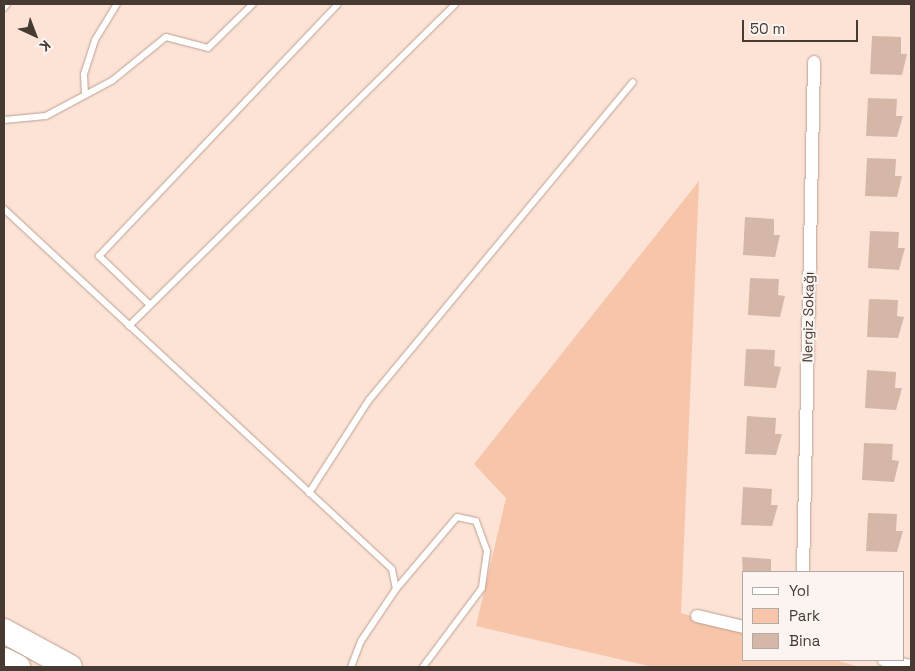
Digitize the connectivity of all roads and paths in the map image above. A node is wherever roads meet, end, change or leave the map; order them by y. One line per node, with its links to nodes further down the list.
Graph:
1 (7, 4): 6 (lane)
2 (117, 4): 9 (lane)
3 (253, 4): 9 (lane)
4 (338, 4): 12 (lane)
5 (455, 4): 12 (lane)
6 (4, 8)
7 (814, 62): 15 (street, Nergiz Sokağı)
8 (633, 82): 14 (lane)
9 (85, 94): 10 (lane)
10 (4, 120)
11 (4, 209): 13 (lane)
12 (150, 305): 13 (lane)
13 (129, 326): 14 (lane)
14 (309, 493): 16 (lane)
15 (802, 571)
16 (396, 589): 25 (lane); 26 (lane)
17 (697, 616): 18 (street)
18 (742, 627)
19 (4, 631): 24 (highway)
20 (4, 660): 23 (highway)
21 (888, 661): 22 (street)
22 (911, 666)
23 (18, 667)
24 (70, 667)
25 (351, 667)
26 (423, 667)

